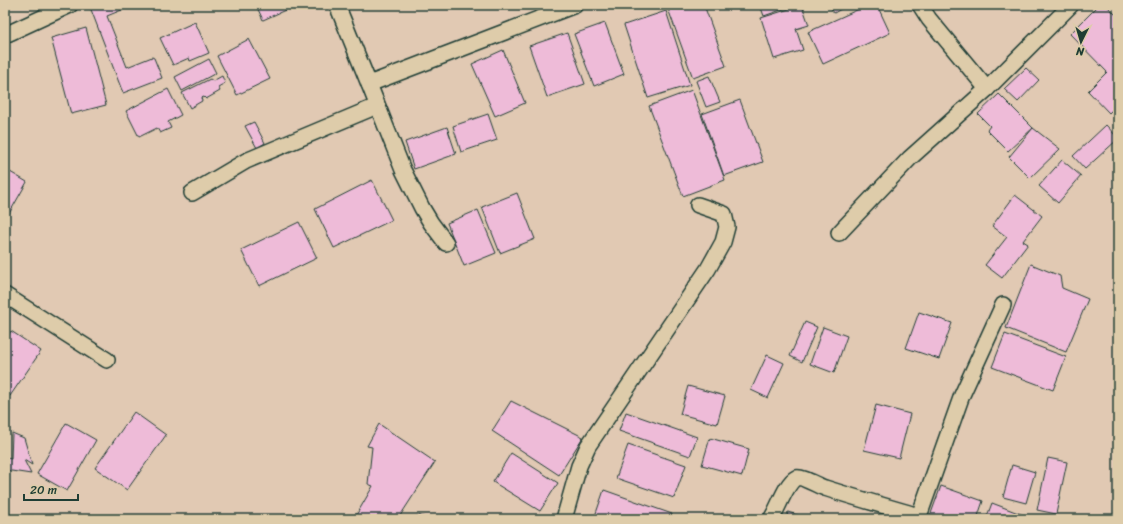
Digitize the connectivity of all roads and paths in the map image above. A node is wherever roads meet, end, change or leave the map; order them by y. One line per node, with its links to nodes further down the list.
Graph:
1 (70, 5): 6 (street)
2 (336, 5): 7 (street)
3 (575, 5): 7 (street)
4 (920, 5): 8 (street)
5 (1071, 5): 8 (street)
6 (5, 35)
7 (369, 84): 9 (street)
8 (987, 88): 12 (street)
9 (377, 106): 10 (street); 13 (street)
10 (192, 193)
11 (698, 205): 18 (street)
12 (839, 233)
13 (446, 243)
14 (5, 295): 16 (street)
15 (1003, 305): 17 (street)
16 (107, 360)
17 (919, 518): 19 (street)
18 (564, 519)
19 (770, 519)

